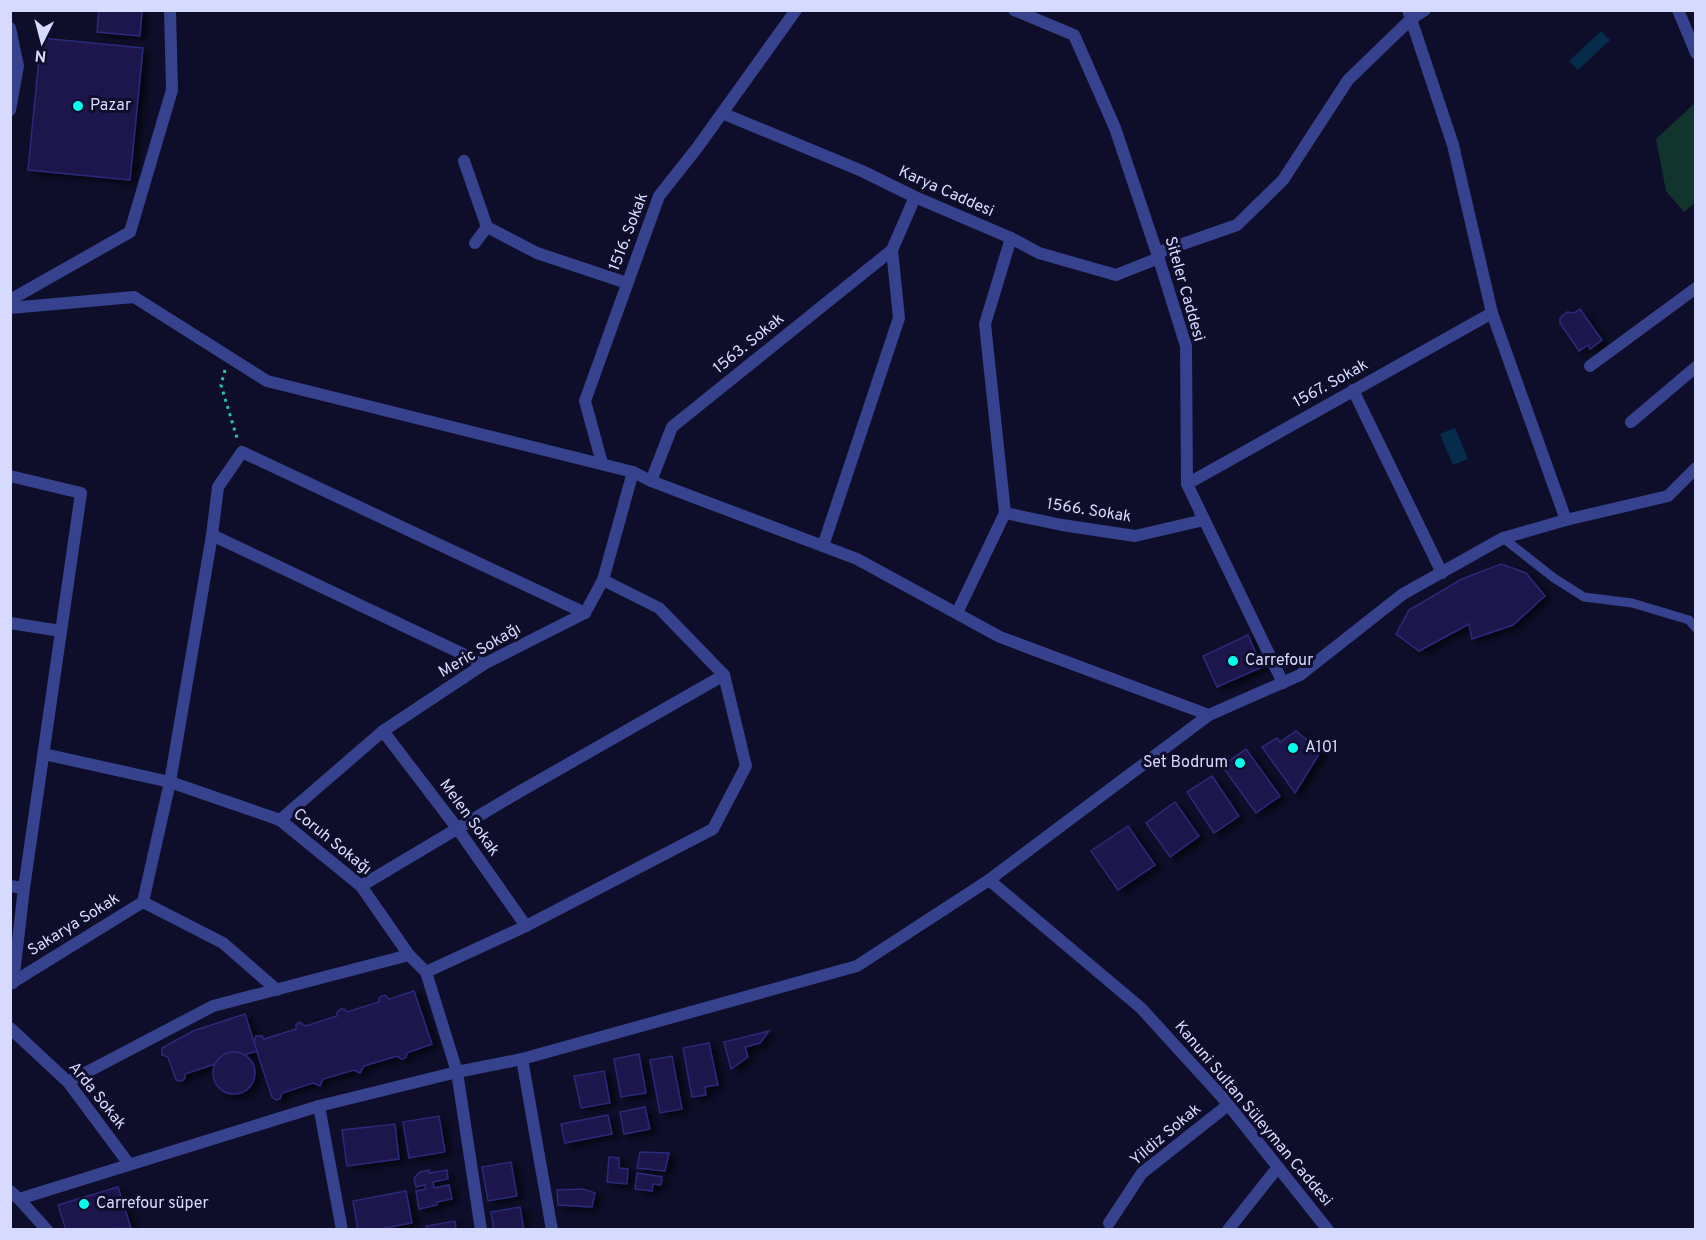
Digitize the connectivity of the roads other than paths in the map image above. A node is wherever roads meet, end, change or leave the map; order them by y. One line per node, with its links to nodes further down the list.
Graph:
1 (170, 10): 20 (street)
2 (795, 10): 10 (street, 1516. Sokak)
3 (1014, 10): 17 (street, Siteler Caddesi)
4 (1425, 10): 6 (street, Karya Caddesi)
5 (1678, 10): 8 (street)
6 (1409, 15): 17 (street, Karya Caddesi); 22 (street)
7 (10, 28): 9 (street)
8 (1695, 53)
9 (10, 110)
10 (722, 113): 12 (street, Karya Caddesi); 18 (street, 1516. Sokak)
11 (464, 161): 13 (street)
12 (915, 197): 14 (street, Karya Caddesi); 16 (street)
13 (487, 227): 15 (street); 18 (street)
14 (1011, 238): 17 (street, Karya Caddesi); 33 (street)
15 (475, 243)
16 (892, 250): 31 (street, 1563. Sokak); 37 (street)
17 (1158, 256): 32 (street, Siteler Caddesi)
18 (627, 283): 27 (street, 1516. Sokak)
19 (1695, 288): 23 (street)
20 (10, 300)
21 (10, 308): 27 (street)
22 (1492, 312): 25 (street, 1567. Sokak); 34 (street)
23 (1590, 366)
24 (1695, 367): 26 (street)
25 (1353, 390): 32 (street, 1567. Sokak); 38 (street)
26 (1631, 422)
27 (602, 463): 29 (street)
28 (1695, 468): 34 (street)
29 (633, 472): 31 (street); 39 (street)
30 (10, 476): 44 (street)
31 (651, 481): 37 (street)
32 (1187, 483): 33 (street, 1566. Sokak); 47 (street, Siteler Caddesi)
33 (1005, 513): 41 (street)
34 (1566, 520): 36 (street)
35 (212, 535): 40 (street, Sakarya Sokak); 45 (street); 51 (street, Sakarya Sokak)
36 (1503, 538): 38 (street); 43 (lane)
37 (823, 546): 41 (street)
38 (1442, 573): 47 (street)
39 (603, 580): 40 (street); 46 (street)
40 (585, 613): 45 (street, Meric Sokağı)
41 (957, 613): 48 (street)
42 (10, 623): 44 (street)
43 (1695, 628)
44 (62, 631): 50 (street)
45 (484, 664): 49 (street, Meric Sokağı)
46 (724, 675): 53 (street); 59 (street)
47 (1283, 683): 48 (street)
48 (1209, 715): 54 (street)
49 (383, 731): 52 (street, Meric Sokağı); 53 (street, Melen Sokak)
50 (44, 754): 51 (street, Coruh Sokağı); 57 (street)
51 (170, 782): 52 (street, Coruh Sokağı); 58 (street, Sakarya Sokak)
52 (280, 820): 56 (street, Coruh Sokağı)
53 (458, 828): 56 (street); 59 (street, Melen Sokak)
54 (989, 880): 65 (street); 68 (street, Kanuni Sultan Süleyman Caddesi)
55 (10, 886): 57 (street)
56 (361, 886): 60 (street, Coruh Sokağı)
57 (24, 888): 62 (street)
58 (143, 902): 62 (street, Sakarya Sokak); 63 (street)
59 (526, 926): 61 (street)
60 (410, 955): 61 (street, Coruh Sokağı); 63 (street)
61 (426, 972): 66 (street, Coruh Sokağı)
62 (12, 984)
63 (277, 990): 67 (street)
64 (10, 1028): 67 (street, Arda Sokak)
65 (522, 1059): 66 (street); 77 (street)
66 (457, 1072): 69 (street); 76 (street, Coruh Sokağı)
67 (68, 1082): 70 (street, Arda Sokak)
68 (1228, 1105): 71 (street, Kanuni Sultan Süleyman Caddesi); 73 (street, Yildiz Sokak)
69 (319, 1106): 70 (street); 75 (street)
70 (129, 1164): 72 (street)
71 (1278, 1167): 78 (street); 79 (street, Kanuni Sultan Süleyman Caddesi)
72 (15, 1195): 74 (street)
73 (1109, 1223)
74 (47, 1230)
75 (342, 1230)
76 (481, 1230)
77 (552, 1230)
78 (1228, 1230)
79 (1328, 1230)

